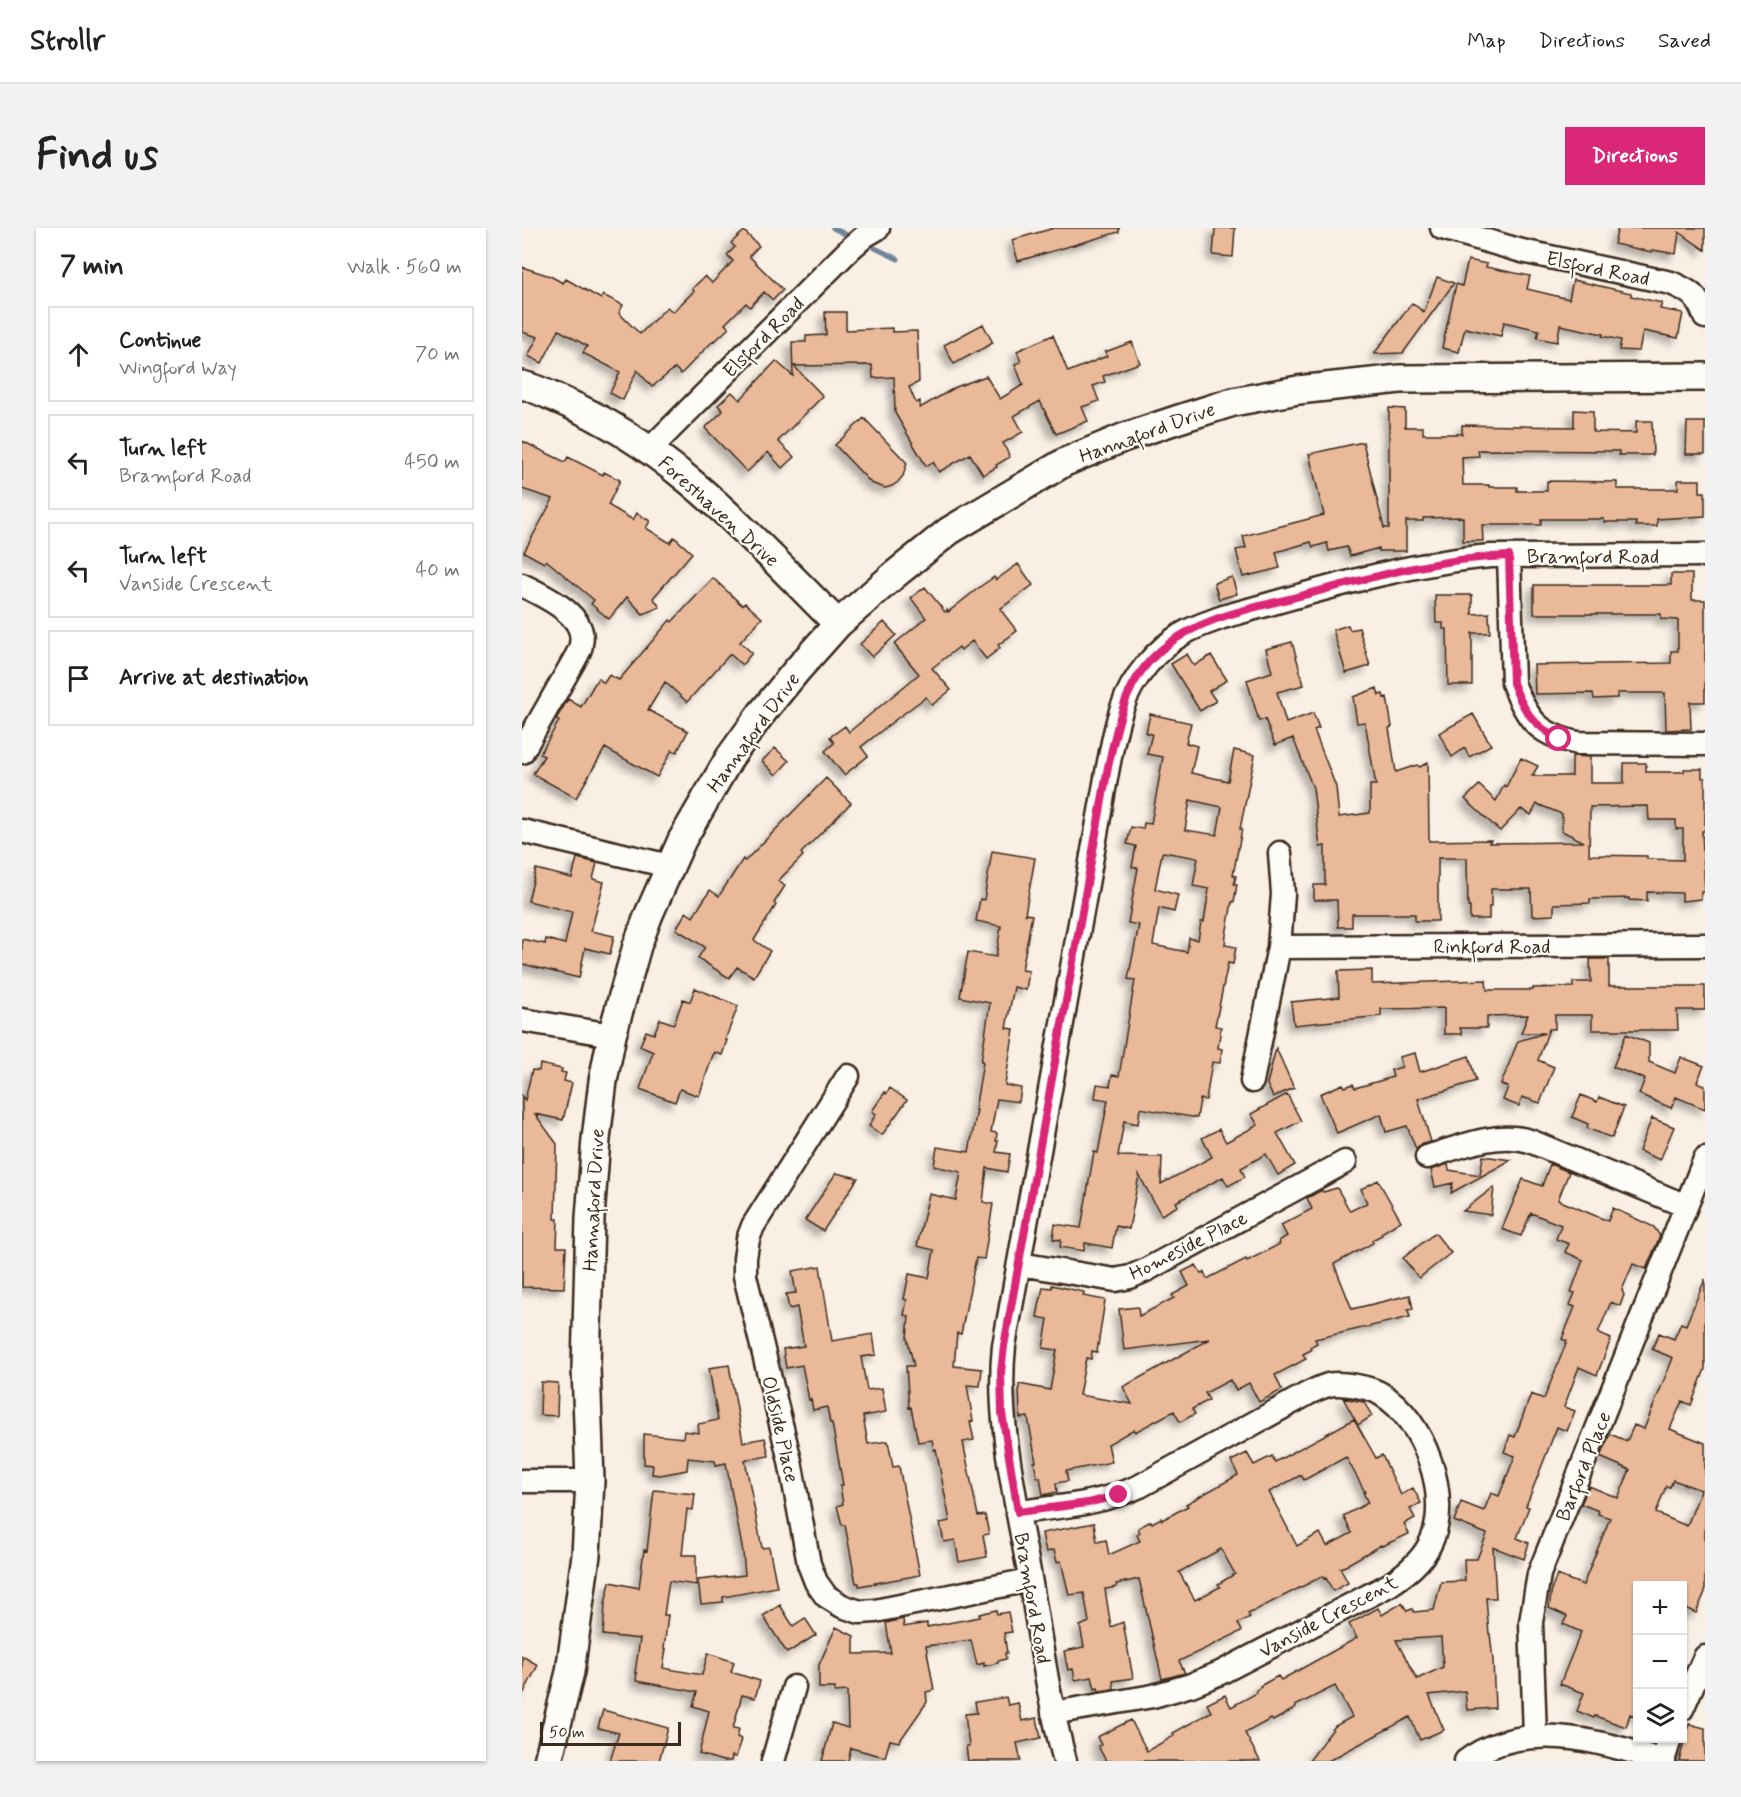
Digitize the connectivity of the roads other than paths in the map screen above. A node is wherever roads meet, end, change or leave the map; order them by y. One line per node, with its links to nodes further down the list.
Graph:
1 (878, 228): 6 (street, Elsford Road)
2 (1442, 228): 3 (street, Elsford Road)
3 (1705, 316)
4 (1705, 377): 10 (street, Hannaford Drive)
5 (522, 385): 6 (street, Foresthaven Drive)
6 (650, 449): 10 (street, Foresthaven Drive)
7 (1705, 555): 8 (street, Bramford Road)
8 (1509, 556): 11 (street); 26 (street, Bramford Road)
9 (522, 585): 12 (street)
10 (838, 624): 15 (street, Hannaford Drive)
11 (1705, 744)
12 (522, 752)
13 (522, 831): 15 (street)
14 (1280, 853): 17 (street)
15 (669, 866): 19 (street, Hannaford Drive)
16 (1705, 945): 17 (street, Rinkford Road)
17 (1279, 947): 21 (street)
18 (522, 1020): 19 (street)
19 (612, 1035): 28 (street, Hannaford Drive)
20 (848, 1076): 30 (street, Oldside Place)
21 (1252, 1081)
22 (1427, 1157): 25 (street)
23 (1705, 1159): 25 (street, Barford Place)
24 (1345, 1162): 26 (street, Homeside Place)
25 (1686, 1206): 35 (street, Barford Place)
26 (1020, 1264): 29 (street, Bramford Road)
27 (522, 1481): 28 (street)
28 (590, 1481): 37 (street, Hannaford Drive)
29 (1018, 1512): 30 (street, Bramford Road); 34 (street, Vanside Crescent)
30 (1030, 1580): 34 (street, Bramford Road)
31 (1705, 1657): 33 (street)
32 (794, 1687): 38 (street)
33 (1687, 1700)
34 (1053, 1713): 39 (street, Bramford Road)
35 (1534, 1736): 40 (street); 41 (street)
36 (1669, 1743): 41 (street)
37 (548, 1761)
38 (773, 1761)
39 (1065, 1761)
40 (1466, 1761)
41 (1664, 1761)

